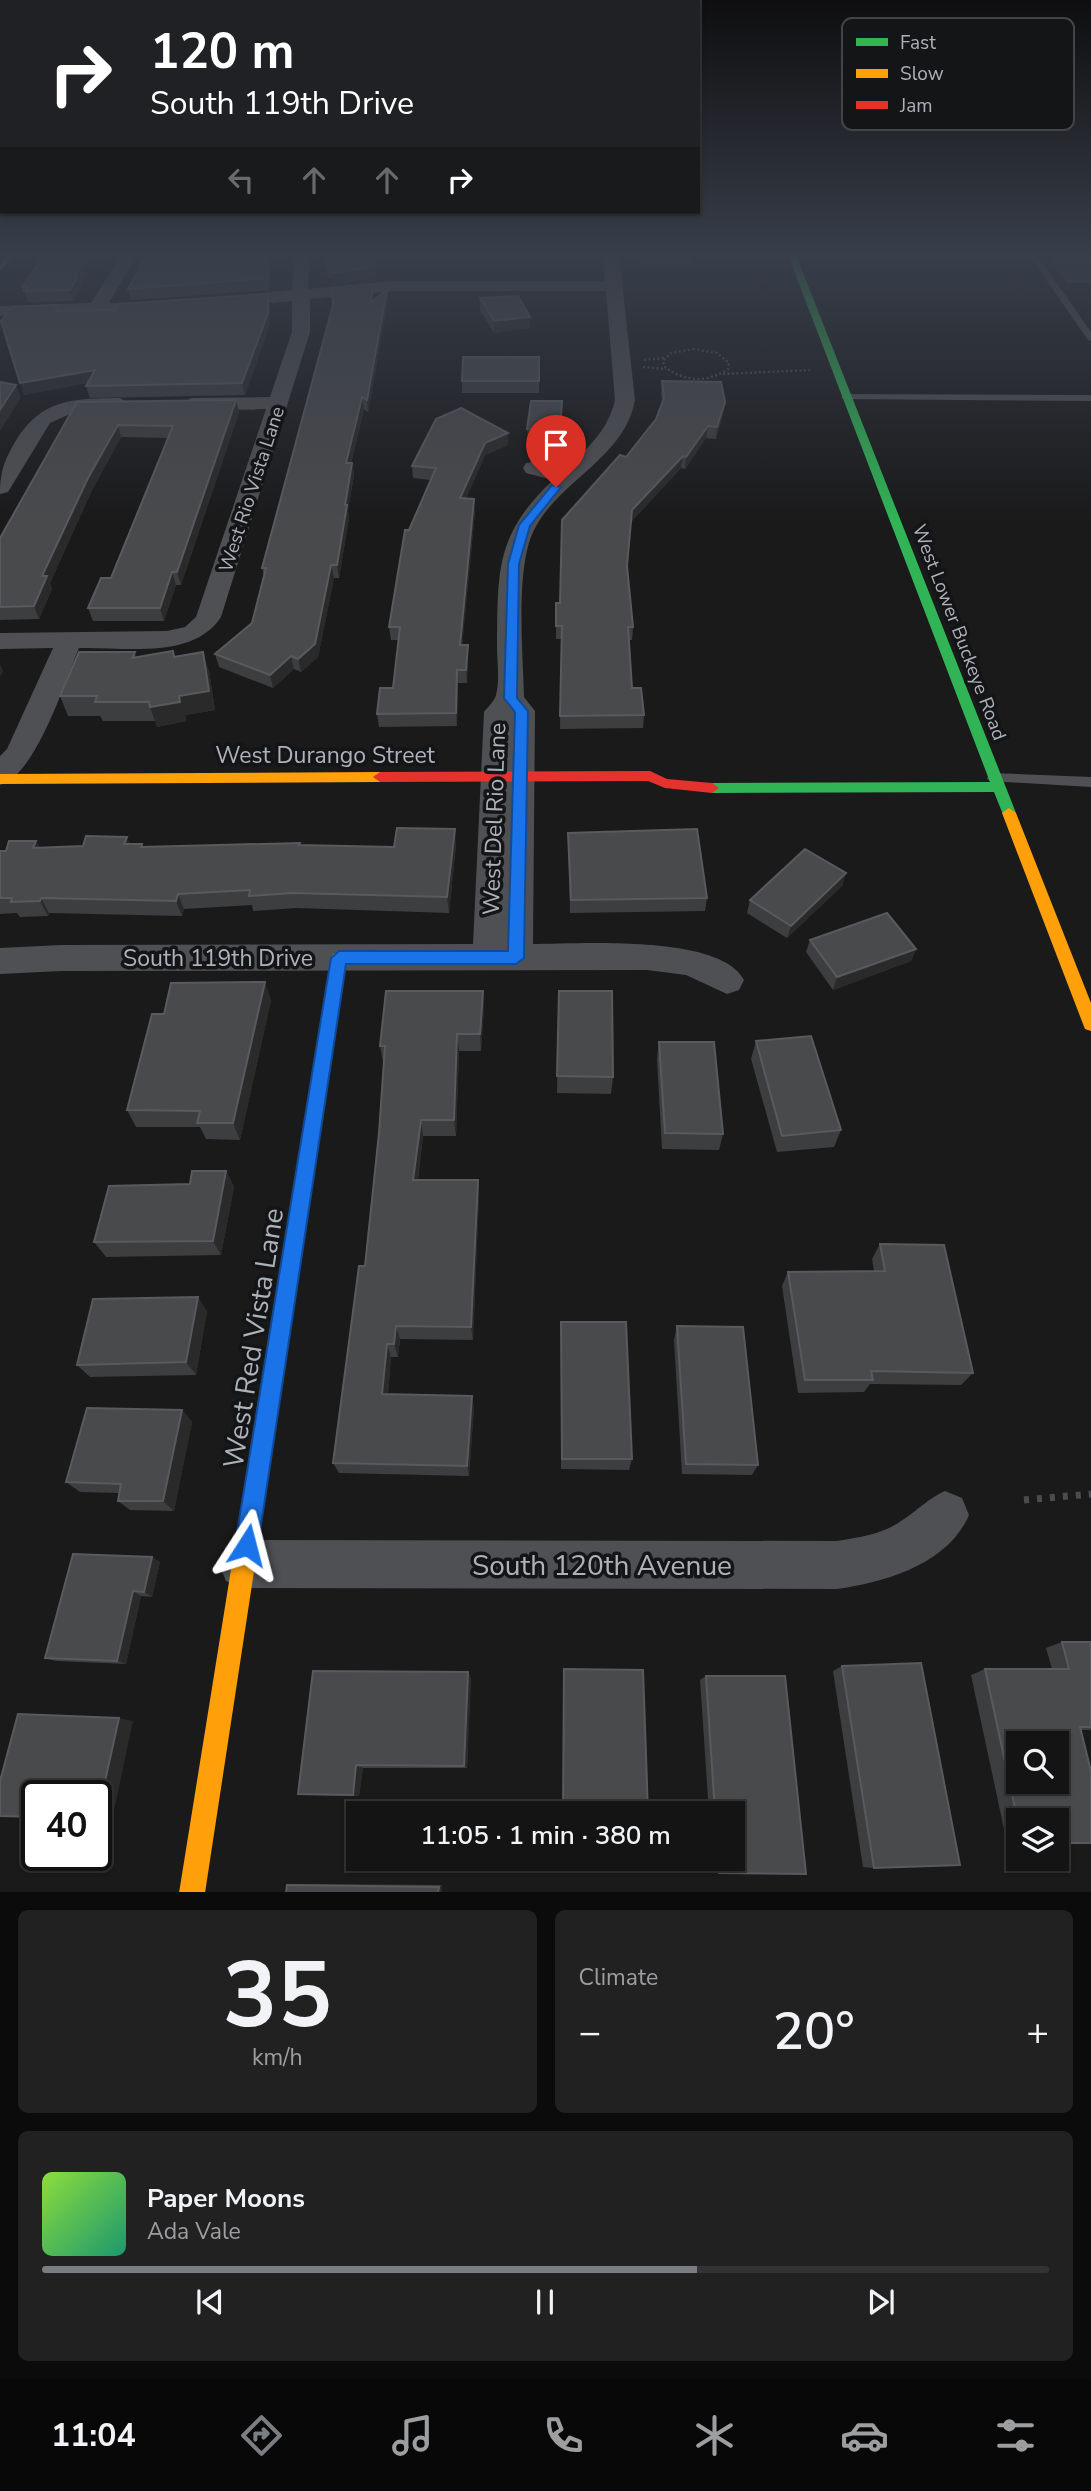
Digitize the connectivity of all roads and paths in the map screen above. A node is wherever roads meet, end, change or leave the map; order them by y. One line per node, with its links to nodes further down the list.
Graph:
1 (297, 343): 14 (street, West Rio Vista Lane)
2 (620, 343): 18 (street)
3 (825, 343): 12 (street, West Lower Buckeye Road)
4 (664, 358): 5 (path); 7 (path); 8 (path)
5 (637, 360)
6 (638, 367): 7 (path)
7 (666, 369): 11 (path)
8 (728, 369): 10 (path); 11 (path)
9 (810, 370): 10 (path)
10 (735, 372): 11 (path)
11 (722, 374)
12 (846, 397): 13 (lane); 28 (street, West Lower Buckeye Road)
13 (1091, 398)
14 (278, 403): 16 (street); 20 (street, West Rio Vista Lane)
15 (140, 404): 19 (street)
16 (168, 404)
17 (534, 468): 18 (street)
18 (568, 477): 26 (street, West Del Rio Lane)
19 (0, 486)
20 (59, 640): 21 (street); 22 (street); 25 (street)
21 (0, 641)
22 (0, 742)
23 (672, 767): 24 (street, West Durango Street)
24 (650, 776): 26 (street, West Durango Street); 28 (street, West Durango Street)
25 (0, 777): 26 (street, West Durango Street)
26 (509, 777): 30 (street, West Del Rio Lane)
27 (1091, 782): 28 (lane)
28 (995, 783): 33 (street, West Lower Buckeye Road)
29 (339, 958): 30 (street, South 119th Drive); 31 (street, South 119th Drive); 37 (street, West Red Vista Lane)
30 (503, 958): 32 (street, South 119th Drive)
31 (0, 961)
32 (727, 980)
33 (1091, 1024)
34 (1091, 1494): 35 (path)
35 (1024, 1500)
36 (945, 1515): 37 (street, South 120th Avenue)
37 (243, 1564): 38 (street, West Red Vista Lane)
38 (192, 1892)

